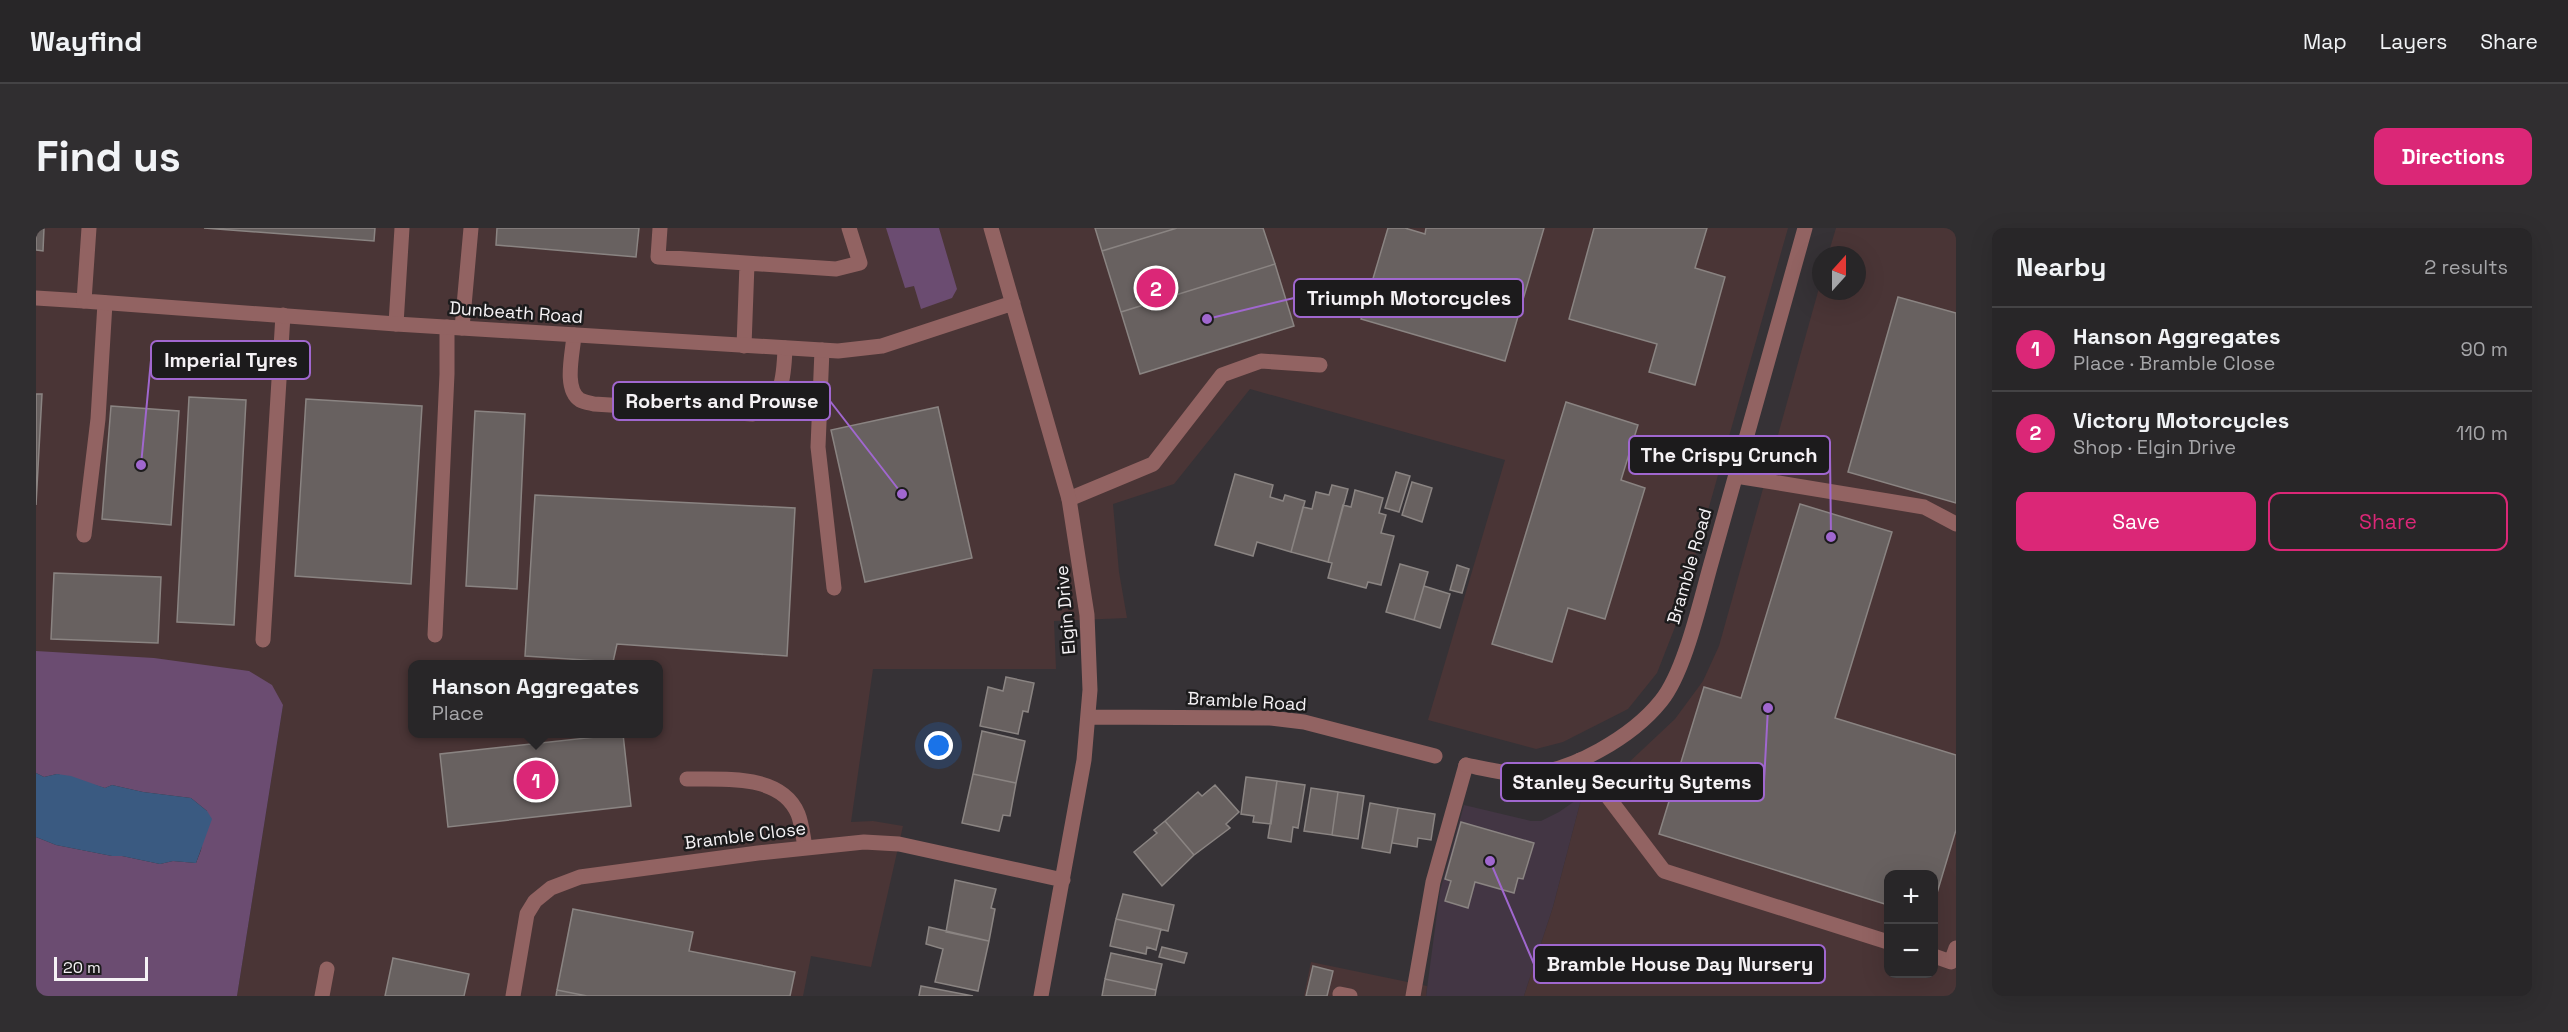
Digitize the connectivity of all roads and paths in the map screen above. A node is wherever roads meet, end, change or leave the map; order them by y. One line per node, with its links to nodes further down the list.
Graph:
1 (89, 228): 10 (street)
2 (402, 228): 14 (street)
3 (471, 228): 16 (street)
4 (660, 228): 8 (street)
5 (849, 228): 8 (street)
6 (991, 228): 12 (street, Elgin Drive)
7 (1805, 228): 22 (street, Bramble Road)
8 (747, 264): 18 (street)
9 (36, 298): 10 (street, Dunbeath Road)
10 (84, 301): 11 (street, Dunbeath Road)
11 (105, 303): 13 (street, Dunbeath Road); 25 (street)
12 (1012, 303): 20 (street, Dunbeath Road); 23 (street, Elgin Drive)
13 (283, 315): 14 (street, Dunbeath Road); 28 (street)
14 (396, 324): 15 (street, Dunbeath Road)
15 (447, 327): 16 (street, Dunbeath Road); 27 (street)
16 (462, 328): 17 (street, Dunbeath Road)
17 (574, 335): 18 (street, Dunbeath Road); 19 (street)
18 (744, 346): 19 (street, Dunbeath Road)
19 (785, 348): 20 (street, Dunbeath Road)
20 (822, 350): 26 (street)
21 (1320, 365): 23 (street)
22 (1736, 476): 24 (street); 31 (street, Bramble Road)
23 (1069, 499): 29 (street, Elgin Drive)
24 (1956, 524)
25 (84, 535)
26 (834, 588)
27 (435, 635)
28 (263, 640)
29 (1089, 717): 30 (street, Bramble Road); 34 (street, Elgin Drive)
30 (1435, 756)
31 (1580, 760): 35 (street); 42 (street, Bramble Road)
32 (687, 779): 33 (street)
33 (805, 847): 34 (street, Bramble Close); 40 (street, Bramble Close)
34 (1063, 880): 41 (street, Elgin Drive)
35 (1884, 941)
36 (1938, 956): 37 (street)
37 (1954, 957)
38 (327, 969): 39 (street)
39 (321, 996)
40 (513, 996)
41 (1041, 996)
42 (1413, 996)

